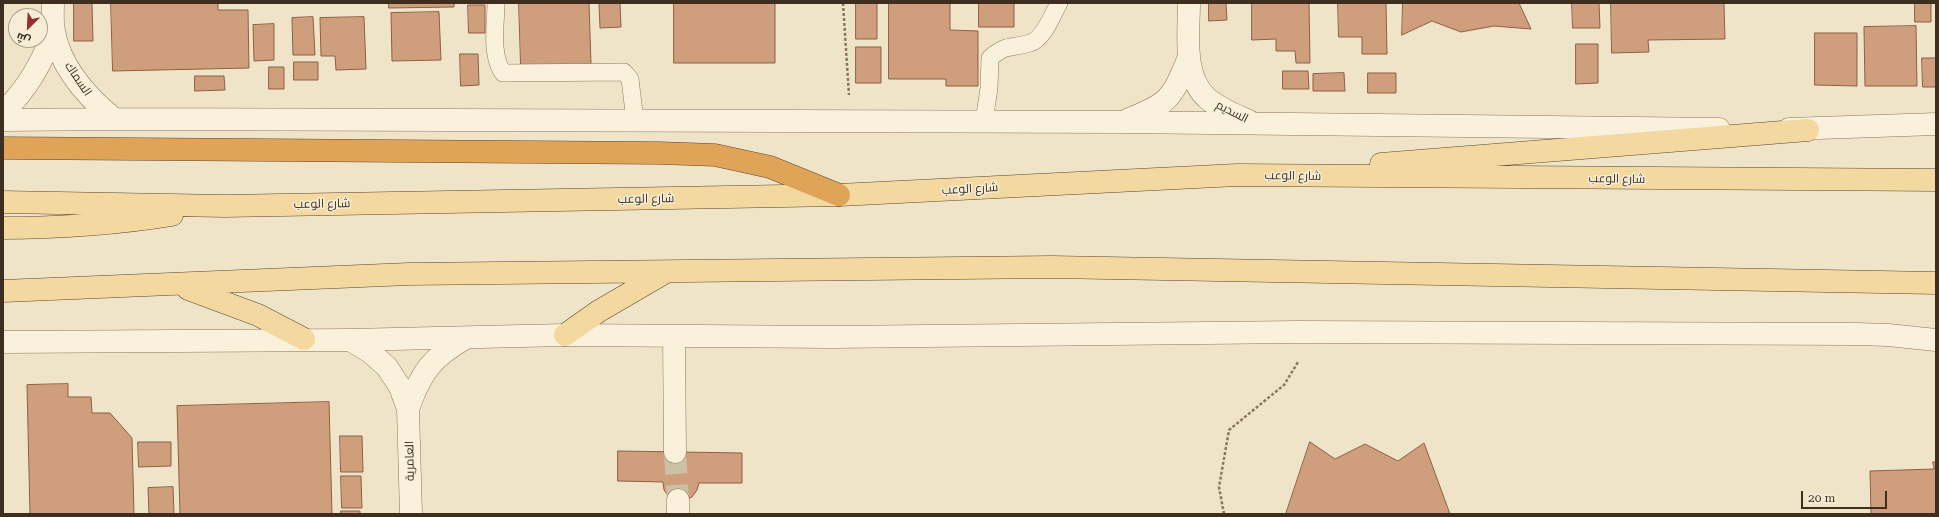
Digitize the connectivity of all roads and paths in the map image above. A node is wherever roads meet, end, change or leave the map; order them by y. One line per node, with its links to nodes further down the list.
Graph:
1 (53, 3): 7 (street, السماك)
2 (496, 3): 12 (lane)
3 (843, 3): 13 (path)
4 (1059, 3): 14 (lane)
5 (1184, 3): 6 (lane)
6 (1189, 3): 8 (street, السديم)
7 (54, 30): 9 (street, السماك); 10 (street, السماك)
8 (1189, 57): 15 (street, السديم); 16 (street, السديم)
9 (3, 112)
10 (114, 119): 11 (street); 12 (street)
11 (3, 120)
12 (635, 121): 13 (street)
13 (851, 121): 14 (street)
14 (984, 122): 15 (street)
15 (1122, 122): 16 (street)
16 (1256, 124): 18 (street)
17 (1936, 124): 18 (street)
18 (1808, 130): 20 (main road)
19 (3, 148): 22 (highway)
20 (1237, 175): 21 (main road, شارع الوعب); 22 (main road, شارع الوعب)
21 (1936, 180)
22 (839, 195): 24 (main road, شارع الوعب)
23 (3, 202): 24 (main road, شارع الوعب)
24 (225, 206): 25 (main road)
25 (3, 228)
26 (671, 270): 27 (main road); 29 (main road); 32 (main road)
27 (1914, 283): 28 (main road); 30 (street)
28 (1936, 283)
29 (174, 284): 31 (main road); 35 (main road)
30 (1936, 290)
31 (3, 292)
32 (566, 335): 33 (street); 34 (street)
33 (674, 336): 37 (street); 41 (street)
34 (467, 337): 36 (street); 40 (street, العامرية)
35 (304, 339): 36 (street); 38 (street)
36 (350, 340): 40 (street, العامرية)
37 (1936, 340)
38 (3, 342)
39 (1298, 362): 43 (path)
40 (408, 409): 42 (street, العامرية)
41 (675, 452)
42 (411, 514)
43 (1224, 514)

